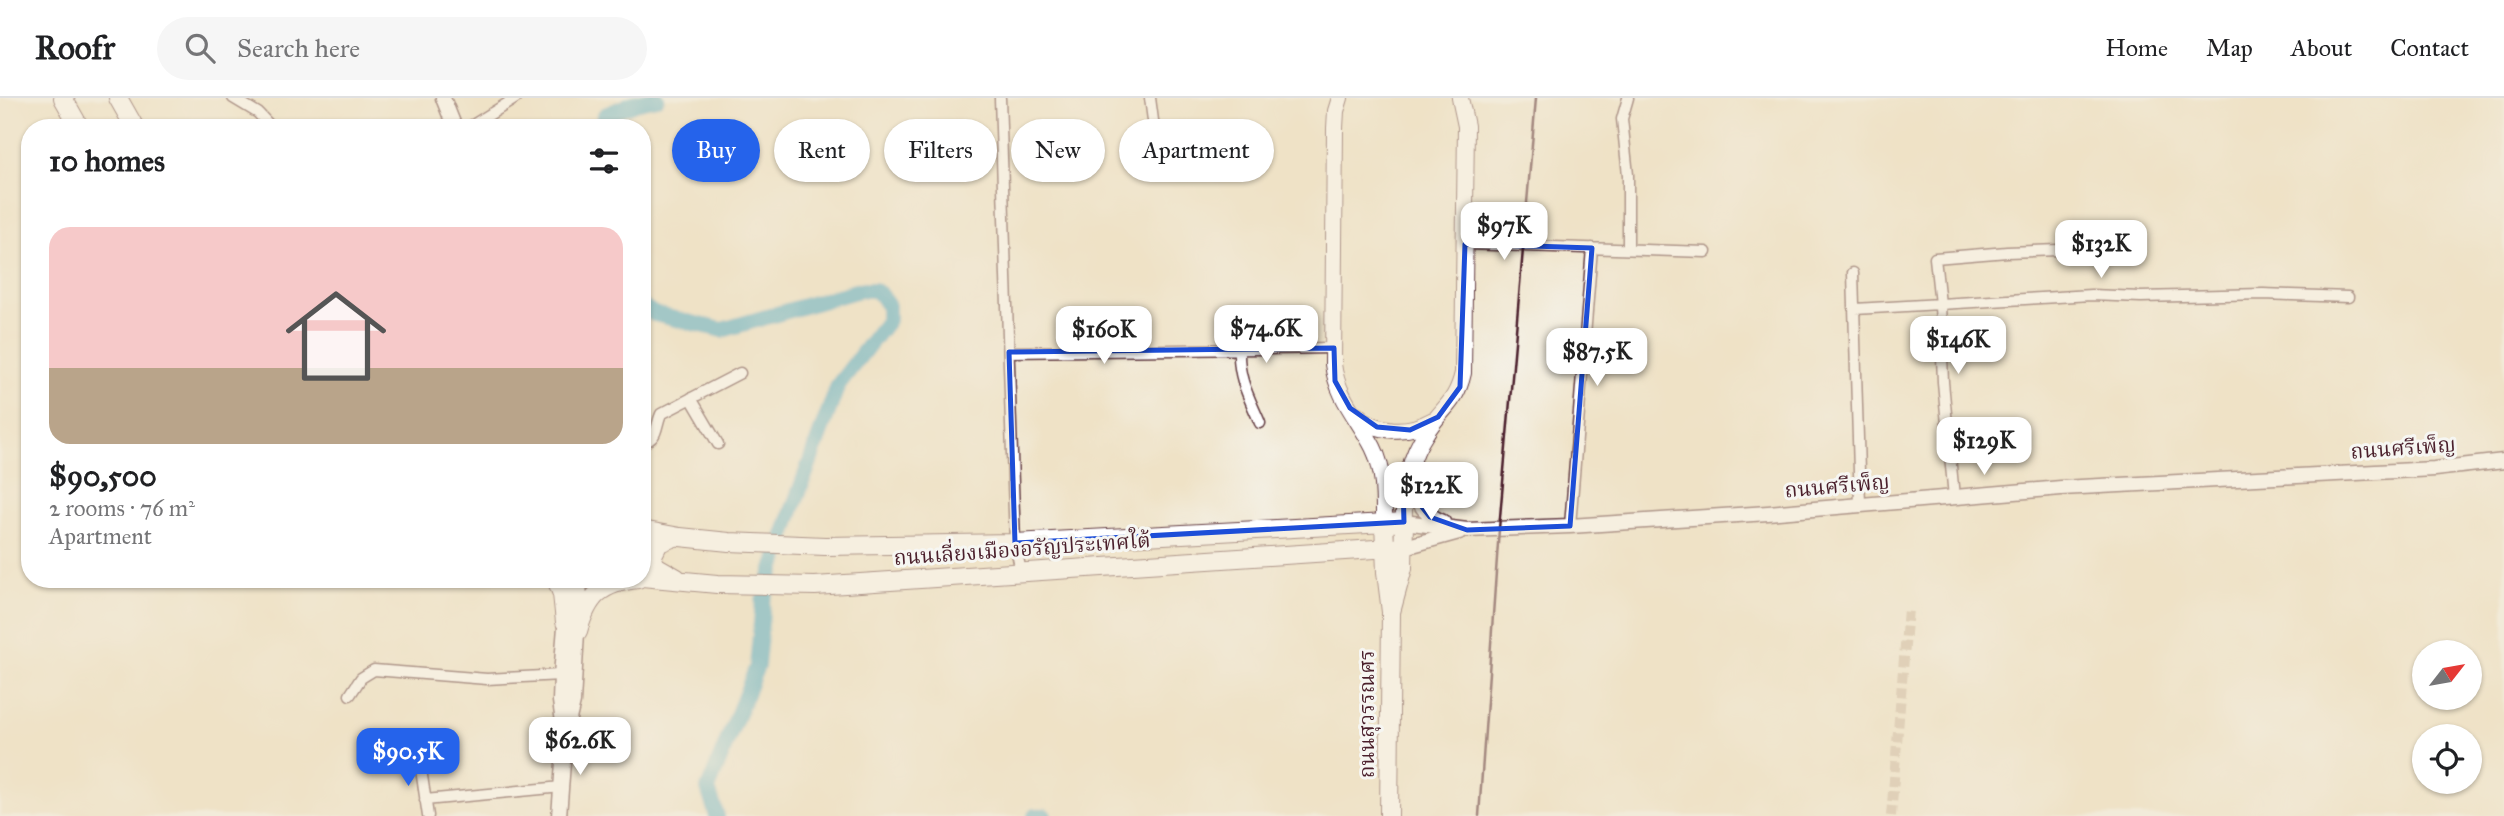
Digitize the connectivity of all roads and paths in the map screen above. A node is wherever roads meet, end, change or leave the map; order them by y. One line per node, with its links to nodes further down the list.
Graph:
1 (63, 98): 11 (highway)
2 (118, 98): 12 (highway)
3 (233, 98): 13 (street)
4 (443, 98): 14 (main road)
5 (516, 98): 15 (street)
6 (1000, 98): 28 (street)
7 (1150, 98): 16 (street)
8 (1340, 98): 26 (main road, ถนนสุวรรณศร)
9 (1460, 98): 17 (main road, ถนนสุวรรณศร)
10 (1628, 98): 20 (street)
11 (75, 119)
12 (130, 119)
13 (264, 119)
14 (451, 119)
15 (482, 119)
16 (1153, 119)
17 (1465, 244): 18 (street); 32 (main road, ถนนสุวรรณศร)
18 (1592, 248): 20 (street); 42 (street)
19 (2113, 248): 24 (street)
20 (1628, 249): 21 (street)
21 (1706, 252)
22 (1853, 273): 25 (street)
23 (2348, 297): 24 (street)
24 (1940, 304): 25 (street); 38 (street)
25 (1854, 309): 39 (street)
26 (1334, 348): 27 (street); 31 (main road, ถนนสุวรรณศร)
27 (1239, 350): 28 (street); 33 (street)
28 (1009, 352): 46 (street)
29 (740, 373): 30 (street)
30 (691, 398): 34 (street); 35 (street)
31 (1350, 408): 32 (main road); 40 (main road, ถนนสุวรรณศร)
32 (1438, 417): 36 (main road, ถนนสุวรรณศร)
33 (1260, 423)
34 (651, 438)
35 (718, 444)
36 (1412, 459): 41 (main road, ถนนสุวรรณศร); 43 (main road)
37 (2504, 461): 38 (main road, ถนนศรีเพ็ญ)
38 (1954, 497): 39 (main road, ถนนศรีเพ็ญ)
39 (1860, 505): 42 (main road, ถนนศรีเพ็ญ)
40 (1384, 522): 41 (highway, ถนนเลี่ยงเมืองอรัญประเทศใต้); 46 (highway, ถนนเลี่ยงเมืองอรัญประเทศใต้); 48 (highway, ถนนสุวรรณศร)
41 (1404, 522): 43 (main road, ถนนศรีเพ็ญ); 47 (highway, ถนนสุวรรณศร)
42 (1570, 526): 43 (main road, ถนนศรีเพ็ญ)
43 (1467, 530): 47 (main road, ถนนศรีเพ็ญ)
44 (651, 532): 45 (highway, ถนนเลี่ยงเมืองอรัญประเทศใต้)
45 (676, 537): 46 (highway, ถนนเลี่ยงเมืองอรัญประเทศใต้); 51 (highway)
46 (1015, 543): 49 (street)
47 (1405, 547): 48 (highway, ถนนเลี่ยงเมืองอรัญประเทศใต้); 56 (highway, ถนนสุวรรณศร)
48 (1385, 549): 49 (highway, ถนนเลี่ยงเมืองอรัญประเทศใต้); 56 (highway, ถนนสุวรรณศร)
49 (1021, 572): 51 (highway, ถนนเลี่ยงเมืองอรัญประเทศใต้)
50 (651, 579): 51 (highway, ถนนเลี่ยงเมืองอรัญประเทศใต้)
51 (683, 581)
52 (560, 588): 57 (highway)
53 (569, 588): 57 (main road)
54 (578, 588): 57 (main road)
55 (607, 588): 57 (highway)
56 (1391, 611): 66 (highway, ถนนสุวรรณศร)
57 (571, 626): 58 (main road); 60 (main road)
58 (561, 676): 59 (street); 60 (main road)
59 (350, 695)
60 (565, 736): 62 (main road)
61 (419, 756): 63 (street)
62 (562, 787): 63 (street); 65 (main road)
63 (425, 800): 64 (street)
64 (428, 816)
65 (559, 816)
66 (1389, 816)

